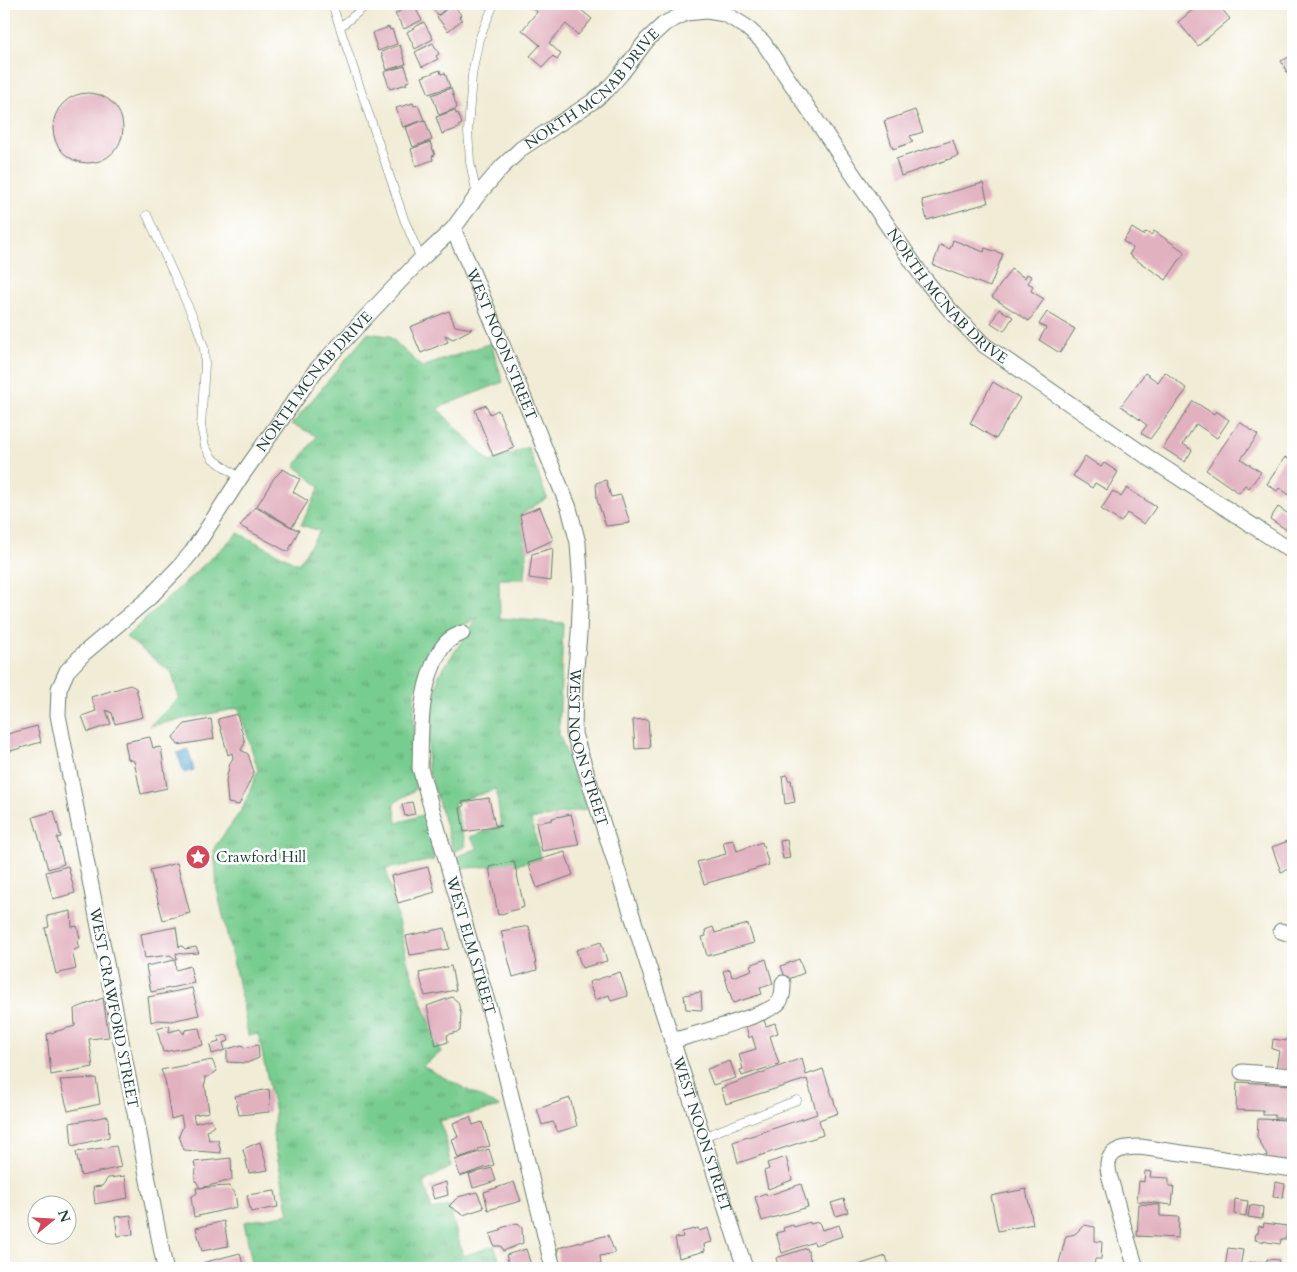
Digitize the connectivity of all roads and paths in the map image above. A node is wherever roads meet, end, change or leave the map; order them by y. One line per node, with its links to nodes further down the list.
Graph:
1 (332, 4): 4 (lane)
2 (368, 4): 4 (lane)
3 (494, 4): 5 (lane)
4 (340, 27): 8 (lane)
5 (477, 196): 7 (street, NORTH MCNAB DRIVE); 10 (street, NORTH MCNAB DRIVE)
6 (147, 215): 9 (lane)
7 (453, 229): 8 (street, NORTH MCNAB DRIVE); 14 (street, WEST NOON STREET)
8 (421, 259): 9 (street, NORTH MCNAB DRIVE)
9 (240, 478): 12 (street, NORTH MCNAB DRIVE)
10 (1293, 552)
11 (462, 633): 21 (street, WEST ELM STREET)
12 (64, 747): 20 (street, WEST CRAWFORD STREET)
13 (783, 983): 14 (street)
14 (672, 1040): 18 (street, WEST NOON STREET)
15 (1242, 1072): 16 (street)
16 (1293, 1076)
17 (797, 1100): 18 (lane)
18 (703, 1137): 22 (street, WEST NOON STREET)
19 (1293, 1169): 23 (street)
20 (165, 1268)
21 (553, 1268)
22 (745, 1268)
23 (1136, 1268)

